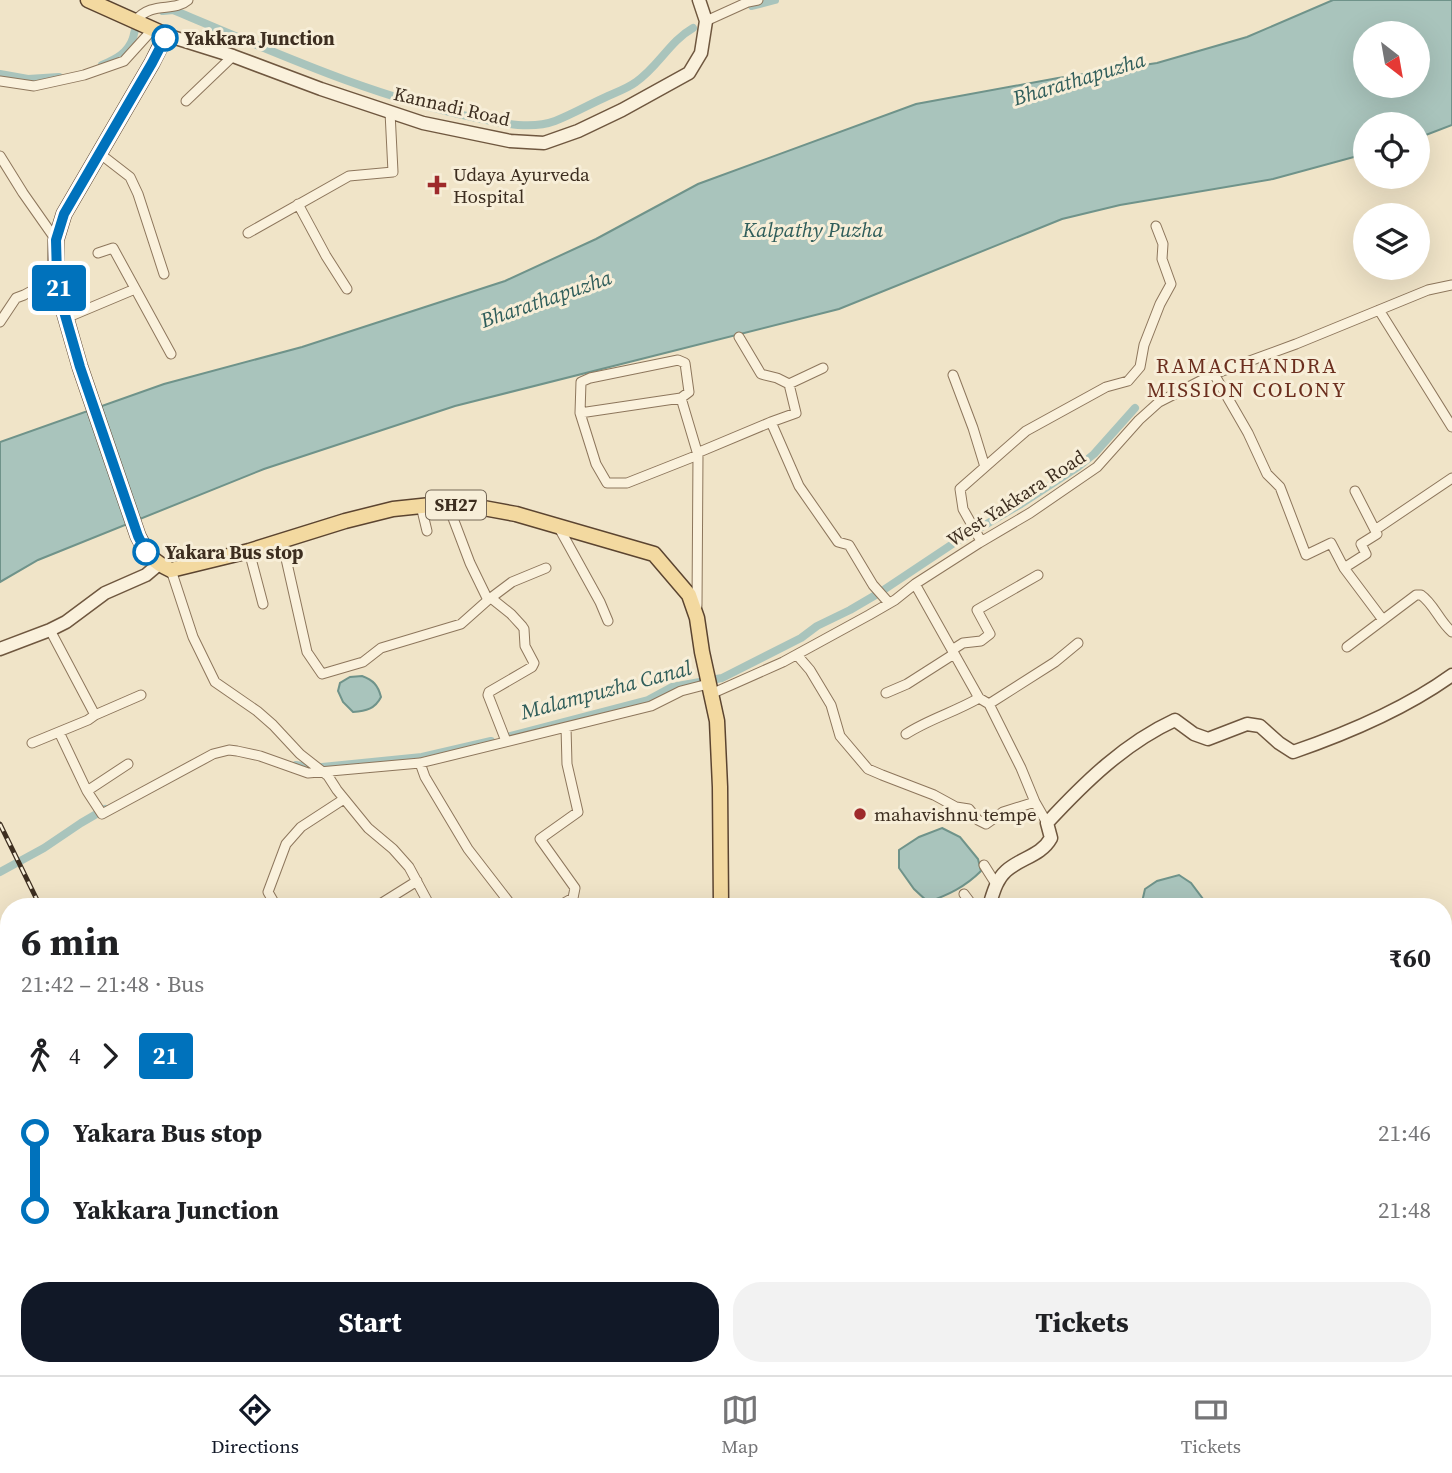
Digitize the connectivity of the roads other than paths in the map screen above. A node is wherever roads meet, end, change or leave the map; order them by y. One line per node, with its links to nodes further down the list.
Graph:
1 (88, 0): 5 (main road)
2 (188, 0): 7 (street)
3 (699, 0): 6 (street, Kannadi Road)
4 (758, 0): 6 (street)
5 (110, 4): 7 (main road)
6 (706, 20): 12 (street, Kannadi Road)
7 (136, 21): 8 (main road)
8 (157, 31): 9 (street, Kannadi Road); 10 (street); 13 (main road)
9 (233, 56): 11 (street); 12 (street, Kannadi Road)
10 (0, 81)
11 (186, 101)
12 (390, 112): 16 (street)
13 (99, 153): 19 (main road); 21 (street)
14 (0, 156): 15 (street)
15 (3, 169): 19 (street)
16 (299, 205): 18 (street); 24 (street)
17 (1156, 226): 40 (street)
18 (248, 233)
19 (56, 240): 25 (main road)
20 (98, 253): 23 (street)
21 (164, 274)
22 (1452, 285): 26 (street, West Yakkara Road)
23 (135, 289): 27 (street); 30 (street)
24 (347, 289)
25 (61, 300): 27 (main road); 28 (street)
26 (1379, 310): 32 (street, West Yakkara Road); 38 (street)
27 (66, 318): 51 (main road)
28 (0, 321)
29 (739, 337): 34 (street)
30 (171, 354)
31 (823, 368): 34 (street)
32 (1214, 374): 48 (street, West Yakkara Road); 53 (street)
33 (953, 375): 40 (street)
34 (789, 384): 37 (street)
35 (681, 398): 36 (street); 36 (street); 39 (street)
36 (580, 413): 39 (street)
37 (771, 422): 39 (street); 57 (street)
38 (1452, 427)
39 (697, 454): 59 (street)
40 (985, 467): 48 (street)
41 (1452, 478): 46 (street)
42 (1355, 491): 46 (street)
43 (448, 505): 44 (main road, SH27); 45 (main road, SH27); 56 (street)
44 (421, 506): 47 (street); 49 (main road, SH27)
45 (558, 526): 59 (main road, SH27); 61 (street)
46 (1375, 530): 53 (street)
47 (427, 531)
48 (977, 534): 55 (street, West Yakkara Road)
49 (282, 541): 50 (main road, SH27); 56 (street)
50 (249, 551): 51 (main road, SH27); 58 (street)
51 (165, 567): 62 (street); 83 (street)
52 (546, 568): 56 (street)
53 (1345, 568): 60 (street)
54 (1038, 575): 67 (street)
55 (915, 584): 57 (street, West Yakkara Road); 67 (street)
56 (489, 599): 79 (street)
57 (889, 603): 68 (street, West Yakkara Road)
58 (263, 604)
59 (697, 618): 70 (main road, SH27)
60 (1383, 620): 63 (street); 65 (street)
61 (608, 621)
62 (50, 630): 66 (street); 75 (street)
63 (1452, 632)
64 (1078, 643): 74 (street)
65 (1347, 647)
66 (0, 649)
67 (953, 651): 71 (street); 73 (street)
68 (797, 654): 70 (street, West Yakkara Road); 86 (street)
69 (1452, 674): 87 (street)
70 (709, 685): 76 (street, West Yakkara Road); 97 (main road, SH27)
71 (886, 693)
72 (141, 695): 75 (street)
73 (979, 698): 74 (street); 78 (street)
74 (989, 704): 86 (street)
75 (95, 715): 77 (street)
76 (566, 727): 79 (street, West Yakkara Road); 96 (street)
77 (60, 732): 80 (street); 84 (street)
78 (906, 733)
79 (506, 741): 81 (street, West Yakkara Road)
80 (32, 743)
81 (420, 763): 83 (street, West Yakkara Road); 95 (street)
82 (128, 764): 84 (street)
83 (318, 768): 84 (street, West Yakkara Road); 85 (street)
84 (87, 792)
85 (344, 799): 89 (street); 92 (street)
86 (1035, 802): 87 (street)
87 (1048, 822): 90 (street)
88 (984, 865): 90 (street)
89 (417, 881): 93 (street); 94 (street)
90 (996, 884): 99 (street)
91 (964, 894): 98 (street)
92 (271, 898)
93 (390, 898)
94 (426, 898)
95 (506, 898)
96 (573, 898)
97 (721, 898)
98 (967, 898)
99 (992, 898)

